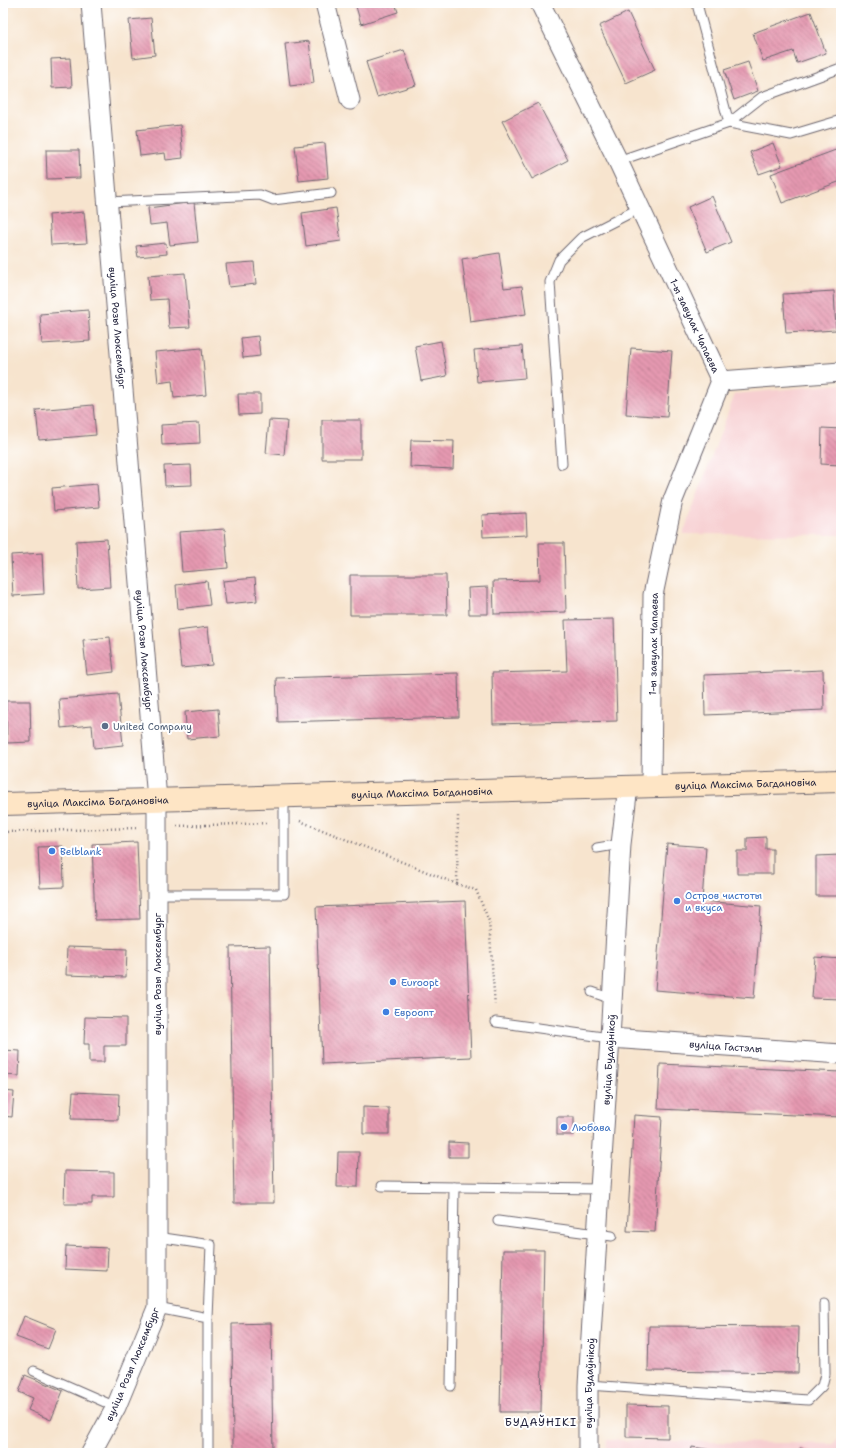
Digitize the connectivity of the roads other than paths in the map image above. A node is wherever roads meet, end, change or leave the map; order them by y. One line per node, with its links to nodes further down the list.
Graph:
1 (91, 3): 11 (street, вуліца Розы Люксембург)
2 (325, 3): 6 (street)
3 (540, 3): 9 (street, 1-ы завулак Чапаева)
4 (700, 3): 8 (lane)
5 (841, 68): 8 (lane)
6 (350, 100)
7 (841, 120): 8 (lane)
8 (729, 123): 9 (lane)
9 (618, 161): 12 (street, 1-ы завулак Чапаева)
10 (331, 193): 11 (lane)
11 (108, 202): 20 (street, вуліца Розы Люксембург)
12 (640, 208): 14 (street, 1-ы завулак Чапаева); 15 (lane)
13 (841, 372): 14 (street)
14 (721, 381): 18 (street, 1-ы завулак Чапаева)
15 (562, 464)
16 (841, 781): 18 (main road, вуліца Максіма Багдановіча)
17 (628, 786): 18 (main road, вуліца Максіма Багдановіча); 19 (main road, вуліца Максіма Багдановіча); 22 (street, вуліца Будаўнікоў)
18 (651, 786)
19 (284, 796): 20 (main road, вуліца Максіма Багдановіча); 24 (lane)
20 (157, 800): 21 (main road, вуліца Максіма Багдановіча); 24 (street, вуліца Розы Люксембург)
21 (3, 804)
22 (621, 844): 23 (lane); 26 (street, вуліца Будаўнікоў)
23 (597, 848)
24 (157, 894): 35 (street, вуліца Розы Люксембург)
25 (592, 992): 26 (lane)
26 (612, 999): 28 (street, вуліца Будаўнікоў)
27 (496, 1022): 28 (lane)
28 (610, 1038): 29 (street, вуліца Гастэлы); 32 (street, вуліца Будаўнікоў)
29 (841, 1054)
30 (382, 1186): 31 (lane)
31 (454, 1187): 32 (lane); 41 (lane)
32 (600, 1189): 40 (street, вуліца Будаўнікоў)
33 (498, 1221): 34 (lane)
34 (612, 1236)
35 (157, 1237): 37 (street, вуліца Розы Люксембург); 38 (lane)
36 (824, 1303): 40 (lane)
37 (157, 1308): 38 (lane); 42 (street, вуліца Розы Люксембург)
38 (208, 1318): 44 (lane)
39 (34, 1371): 42 (lane)
40 (588, 1385): 45 (street, вуліца Будаўнікоў)
41 (451, 1386)
42 (116, 1407): 43 (street, вуліца Розы Люксембург)
43 (91, 1453)
44 (208, 1453)
45 (588, 1453)

